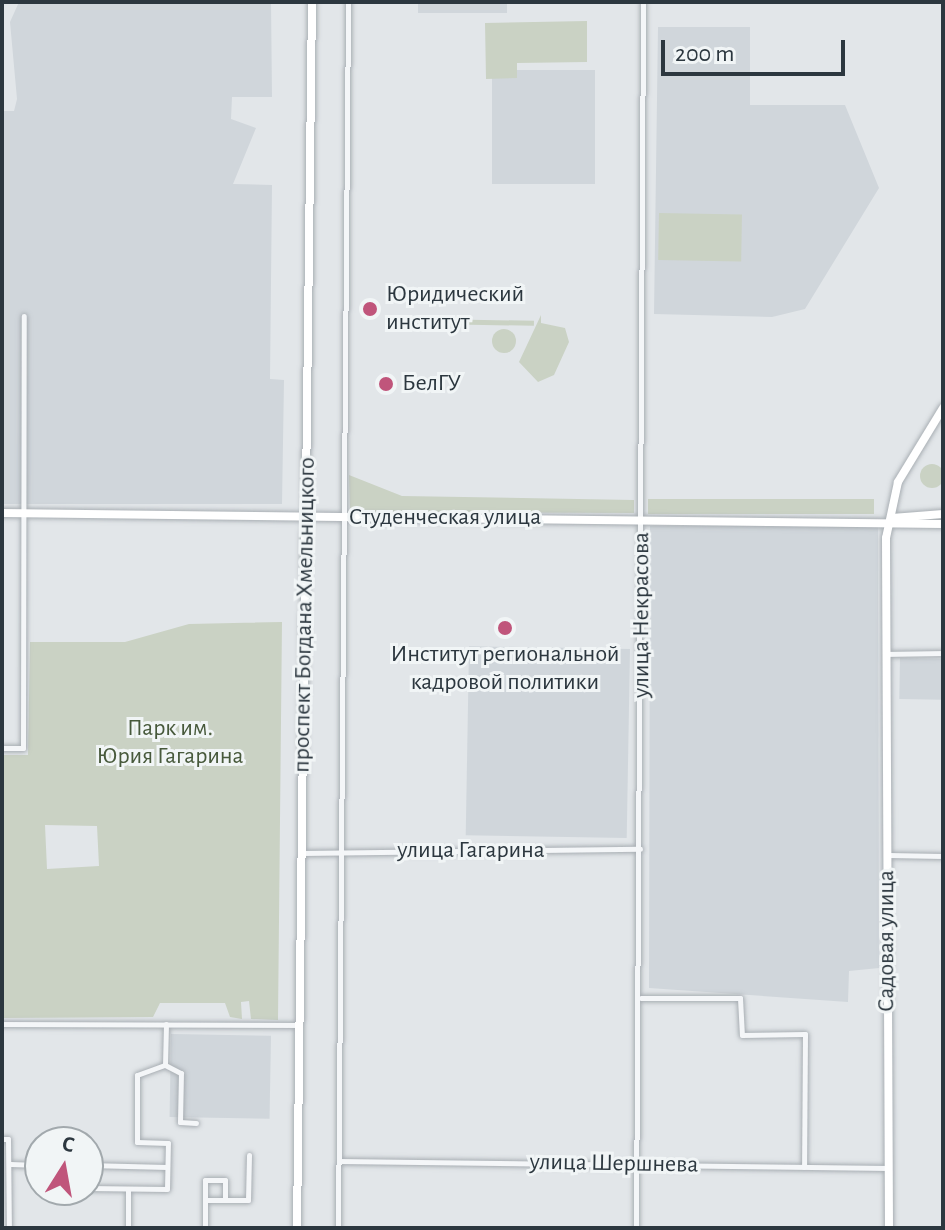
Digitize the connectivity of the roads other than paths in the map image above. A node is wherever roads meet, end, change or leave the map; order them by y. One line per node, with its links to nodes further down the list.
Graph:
1 (312, 2): 9 (main road, проспект Богдана Хмельницкого)
2 (348, 2): 10 (street)
3 (643, 2): 11 (street, улица Некрасова)
4 (24, 316): 7 (street)
5 (943, 408): 12 (main road, Садовая улица)
6 (2, 513): 7 (main road, Студенческая улица)
7 (27, 513): 9 (main road, Студенческая улица); 16 (street)
8 (943, 514): 12 (main road, Студенческая улица)
9 (306, 518): 10 (main road, Студенческая улица); 19 (main road, проспект Богдана Хмельницкого)
10 (344, 518): 11 (main road, Студенческая улица); 18 (street)
11 (642, 519): 12 (main road, Студенческая улица); 17 (street, улица Некрасова)
12 (887, 519): 13 (main road, Студенческая улица); 15 (main road, Садовая улица)
13 (943, 524)
14 (943, 653): 15 (street)
15 (885, 654): 20 (main road, Садовая улица)
16 (2, 748)
17 (640, 849): 18 (street, улица Гагарина); 22 (street, улица Некрасова)
18 (341, 852): 19 (street, улица Гагарина); 30 (street)
19 (302, 853): 25 (main road, проспект Богдана Хмельницкого)
20 (888, 855): 21 (street); 37 (main road, Садовая улица)
21 (943, 856)
22 (641, 998): 34 (street, улица Некрасова); 36 (street)
23 (2, 1024): 24 (street)
24 (166, 1024): 25 (street); 26 (street)
25 (300, 1025): 45 (main road, проспект Богдана Хмельницкого)
26 (165, 1065): 27 (street); 35 (street)
27 (196, 1123)
28 (2, 1139): 31 (street)
29 (249, 1155): 41 (street)
30 (339, 1161): 34 (street, улица Шершнева); 46 (street)
31 (10, 1164): 32 (street); 42 (street)
32 (24, 1164)
33 (104, 1165): 35 (street)
34 (637, 1165): 36 (street, улица Шершнева); 47 (street, улица Некрасова)
35 (167, 1167): 39 (street)
36 (804, 1167): 37 (street, улица Шершнева)
37 (889, 1168): 48 (main road, Садовая улица)
38 (104, 1188): 39 (street)
39 (128, 1189): 43 (street)
40 (205, 1200): 41 (street); 41 (street); 44 (street)
41 (225, 1200)
42 (9, 1228)
43 (128, 1228)
44 (205, 1228)
45 (297, 1228)
46 (338, 1228)
47 (636, 1228)
48 (889, 1228)

